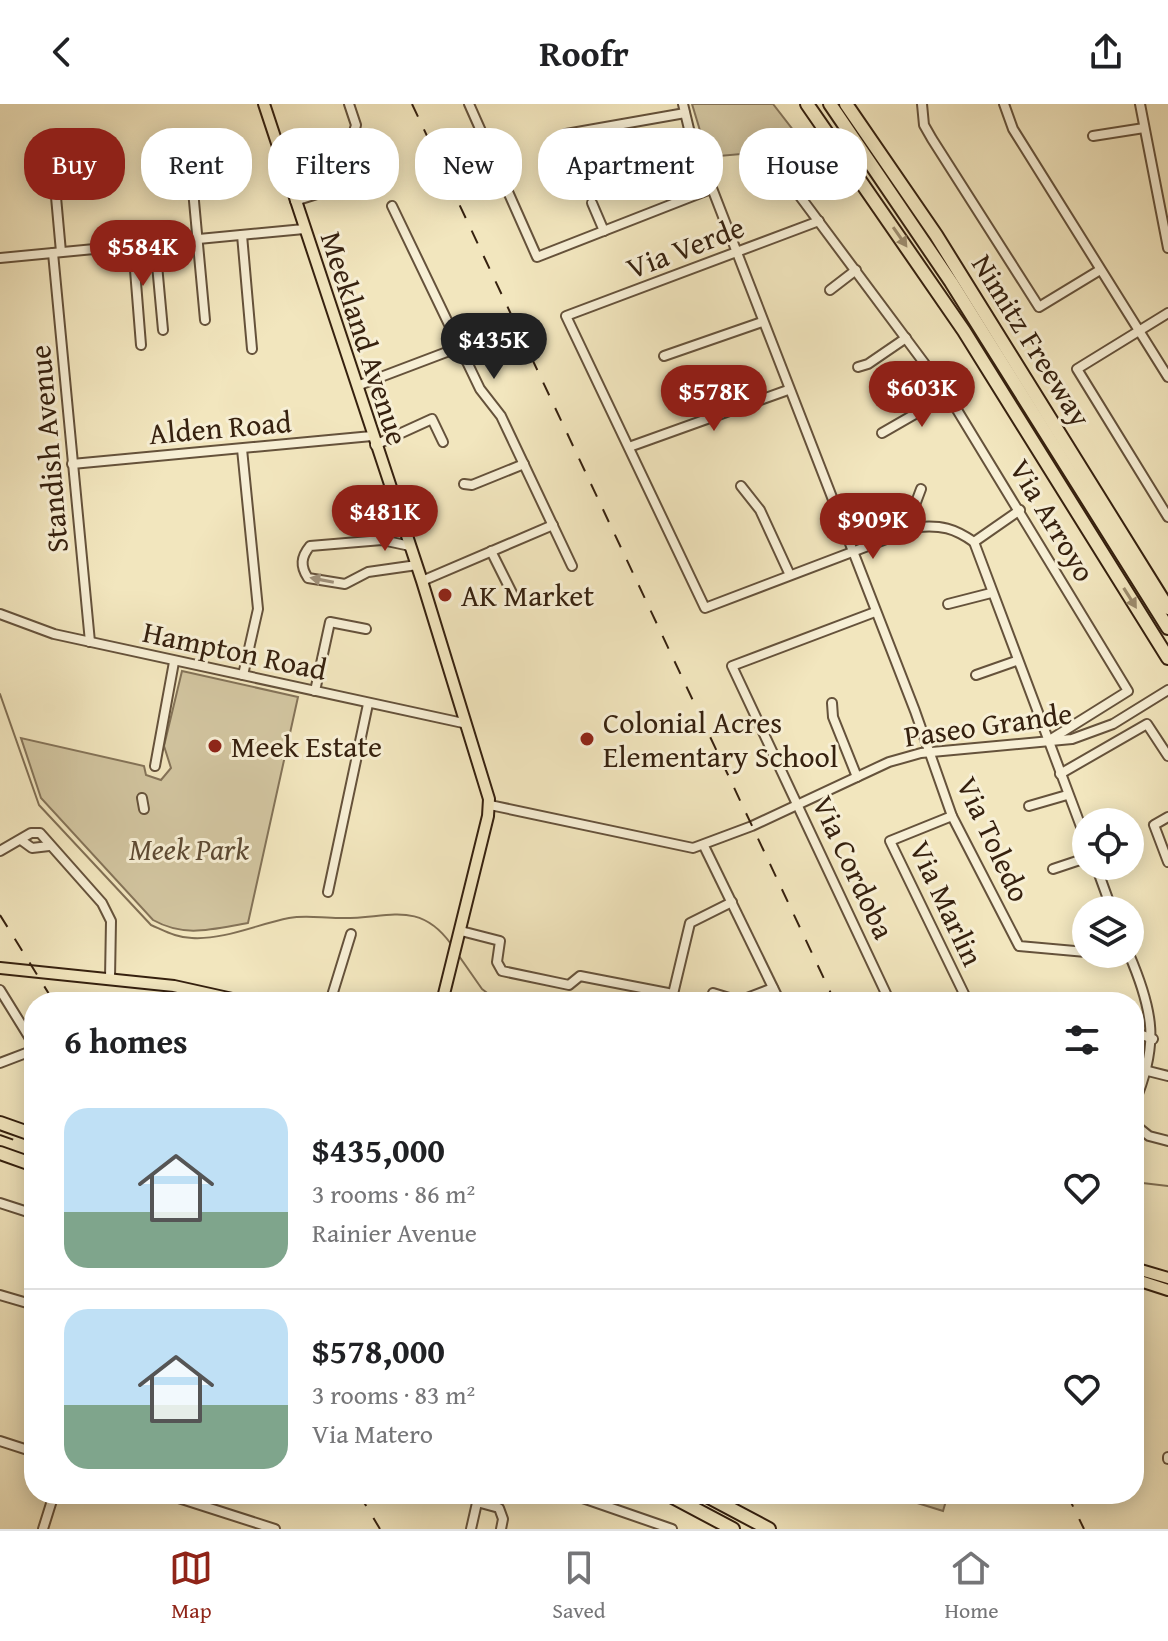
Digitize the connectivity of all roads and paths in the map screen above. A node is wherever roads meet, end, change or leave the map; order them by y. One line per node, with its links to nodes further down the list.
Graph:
1 (264, 104): 11 (main road, Meekland Avenue)
2 (349, 104): 12 (street)
3 (469, 104): 31 (street)
4 (807, 104): 89 (highway, Nimitz Freeway, one-way to 89)
5 (830, 104): 15 (highway)
6 (846, 104): 16 (highway); 83 (highway, Nimitz Freeway)
7 (922, 104): 41 (street)
8 (1004, 104): 41 (street)
9 (1140, 104): 17 (street)
10 (684, 109): 13 (street); 14 (street, Via Toledo)
11 (272, 128)
12 (355, 128)
13 (594, 128)
14 (690, 128)
15 (847, 128)
16 (849, 128)
17 (1144, 128): 18 (street); 36 (street)
18 (1093, 136)
19 (867, 158): 86 (highway)
20 (55, 200): 37 (street, Standish Avenue)
21 (193, 200): 33 (street)
22 (298, 200): 26 (street)
23 (683, 200): 31 (street)
24 (715, 200): 38 (street, Via Toledo)
25 (803, 200): 29 (street, Via Arroyo)
26 (295, 201): 30 (main road, Meekland Avenue)
27 (592, 203): 31 (street)
28 (392, 206): 50 (street)
29 (819, 221): 38 (street, Via Verde); 40 (street, Via Arroyo)
30 (304, 229): 32 (street); 55 (main road, Meekland Avenue)
31 (604, 231)
32 (242, 235): 33 (street); 51 (street)
33 (196, 239): 34 (street); 44 (street)
34 (155, 243): 35 (street); 46 (street)
35 (133, 245): 37 (street); 49 (street)
36 (1168, 248)
37 (57, 252): 39 (street); 63 (street, Standish Avenue)
38 (736, 253): 45 (street, Via Toledo); 61 (street, Via Verde)
39 (0, 258)
40 (856, 270): 42 (street); 48 (street, Via Arroyo)
41 (1100, 270): 47 (street)
42 (830, 290)
43 (1168, 313): 47 (street)
44 (205, 320)
45 (762, 322): 52 (street); 56 (street, Via Toledo)
46 (163, 330)
47 (1140, 331): 54 (street); 69 (street)
48 (906, 338): 53 (street); 57 (street, Via Arroyo)
49 (141, 345)
50 (460, 347): 55 (street); 64 (street)
51 (252, 349)
52 (664, 356)
53 (858, 367)
54 (1168, 377)
55 (357, 386): 59 (main road, Meekland Avenue)
56 (788, 390): 61 (street); 75 (street, Via Toledo)
57 (948, 395): 58 (street); 68 (street, Via Arroyo)
58 (882, 433)
59 (373, 441): 60 (street, Alden Road); 62 (street, Alden Road); 73 (main road, Meekland Avenue)
60 (443, 442)
61 (629, 447): 78 (street)
62 (242, 449): 63 (street, Alden Road); 92 (street)
63 (72, 464): 88 (street, Standish Avenue)
64 (524, 464): 65 (street); 70 (street)
65 (464, 484)
66 (741, 486): 78 (street)
67 (921, 489): 71 (street)
68 (1020, 510): 72 (street); 99 (street, Via Arroyo)
69 (1168, 517)
70 (553, 525): 74 (street); 77 (street)
71 (918, 527): 72 (street); 75 (street)
72 (974, 542): 81 (street)
73 (410, 546): 76 (main road, Meekland Avenue); 76 (street, one-way to 73)
74 (491, 551): 79 (street); 80 (street)
75 (853, 551): 78 (street); 84 (street, Via Toledo)
76 (417, 565): 79 (main road, Meekland Avenue)
77 (572, 566)
78 (789, 573)
79 (422, 581): 98 (main road, Meekland Avenue)
80 (512, 593)
81 (991, 593): 82 (street); 90 (street)
82 (948, 604)
83 (1168, 608)
84 (875, 612): 100 (street, Via Toledo); 107 (street, Via Cordoba)
85 (0, 614): 88 (street, Hampton Road)
86 (1168, 628)
87 (366, 629): 95 (street)
88 (90, 642): 91 (street, Hampton Road)
89 (1168, 658)
90 (1016, 661): 93 (street); 99 (street)
91 (174, 662): 92 (street, Hampton Road); 102 (street)
92 (243, 675): 95 (street, Hampton Road)
93 (976, 675)
94 (1168, 690): 99 (street, Paseo Grande)
95 (315, 691): 97 (street, Hampton Road)
96 (832, 703): 104 (street)
97 (368, 704): 98 (street, Hampton Road); 121 (street)
98 (463, 723): 108 (main road, Meekland Avenue)
99 (1047, 741): 100 (street, Paseo Grande); 103 (street)
100 (931, 752): 104 (street, Paseo Grande); 112 (street, Via Toledo)
101 (1168, 756): 103 (street)
102 (155, 766)
103 (1060, 774): 105 (street)
104 (857, 777): 107 (street, Paseo Grande)
105 (1067, 795): 109 (street); 110 (street)
106 (142, 798): 111 (street)
107 (797, 803): 116 (street, Paseo Grande); 138 (street, Via Cordoba)
108 (490, 805): 116 (street, Paseo Grande); 124 (main road)
109 (1029, 806)
110 (1072, 808)
111 (144, 809)
112 (952, 816): 125 (street, Via Toledo); 139 (street, Via Marlin)
113 (1168, 817): 118 (street)
114 (21, 840): 115 (street); 115 (street); 117 (street)
115 (49, 846): 128 (street)
116 (704, 846): 122 (street)
117 (0, 851)
118 (1168, 862)
119 (1072, 863): 120 (street)
120 (1053, 869)
121 (328, 892)
122 (732, 902): 129 (street); 135 (street)
123 (351, 934): 132 (street)
124 (460, 935): 133 (main road); 134 (street)
125 (1072, 951)
126 (0, 968): 128 (main road)
127 (1135, 968): 142 (street)
128 (110, 978): 131 (main road)
129 (773, 988): 136 (street); 137 (street)
130 (0, 990): 140 (street)
131 (186, 992)
132 (333, 992)
133 (445, 992)
134 (663, 992)
135 (673, 992)
136 (763, 992)
137 (775, 992)
138 (885, 992)
139 (963, 992)
140 (24, 1030)
141 (1144, 1036): 142 (street)
142 (1153, 1039): 145 (street)
143 (24, 1052): 144 (street)
144 (0, 1063)
145 (1148, 1071): 146 (street); 147 (street)
146 (1168, 1076)
147 (1144, 1080)
148 (0, 1123): 149 (highway)
149 (24, 1131)
150 (1144, 1132): 151 (street)
151 (1168, 1141)
152 (0, 1153): 153 (highway)
153 (24, 1161)
154 (0, 1203): 155 (street)
155 (24, 1211)
156 (1144, 1271): 157 (main road)
157 (1168, 1278)
158 (1144, 1282): 159 (main road)
159 (1168, 1290)
160 (0, 1295): 161 (street)
161 (24, 1302)
162 (0, 1441): 163 (street)
163 (24, 1449)
164 (51, 1504): 171 (street)
165 (197, 1504): 172 (street)
166 (477, 1504): 173 (street)
167 (489, 1504): 174 (street)
168 (600, 1504): 175 (street)
169 (686, 1504): 176 (highway)
170 (722, 1504): 177 (highway)
171 (43, 1529)
172 (275, 1529)
173 (471, 1529)
174 (501, 1529)
175 (672, 1529)
176 (733, 1529)
177 (769, 1529)

